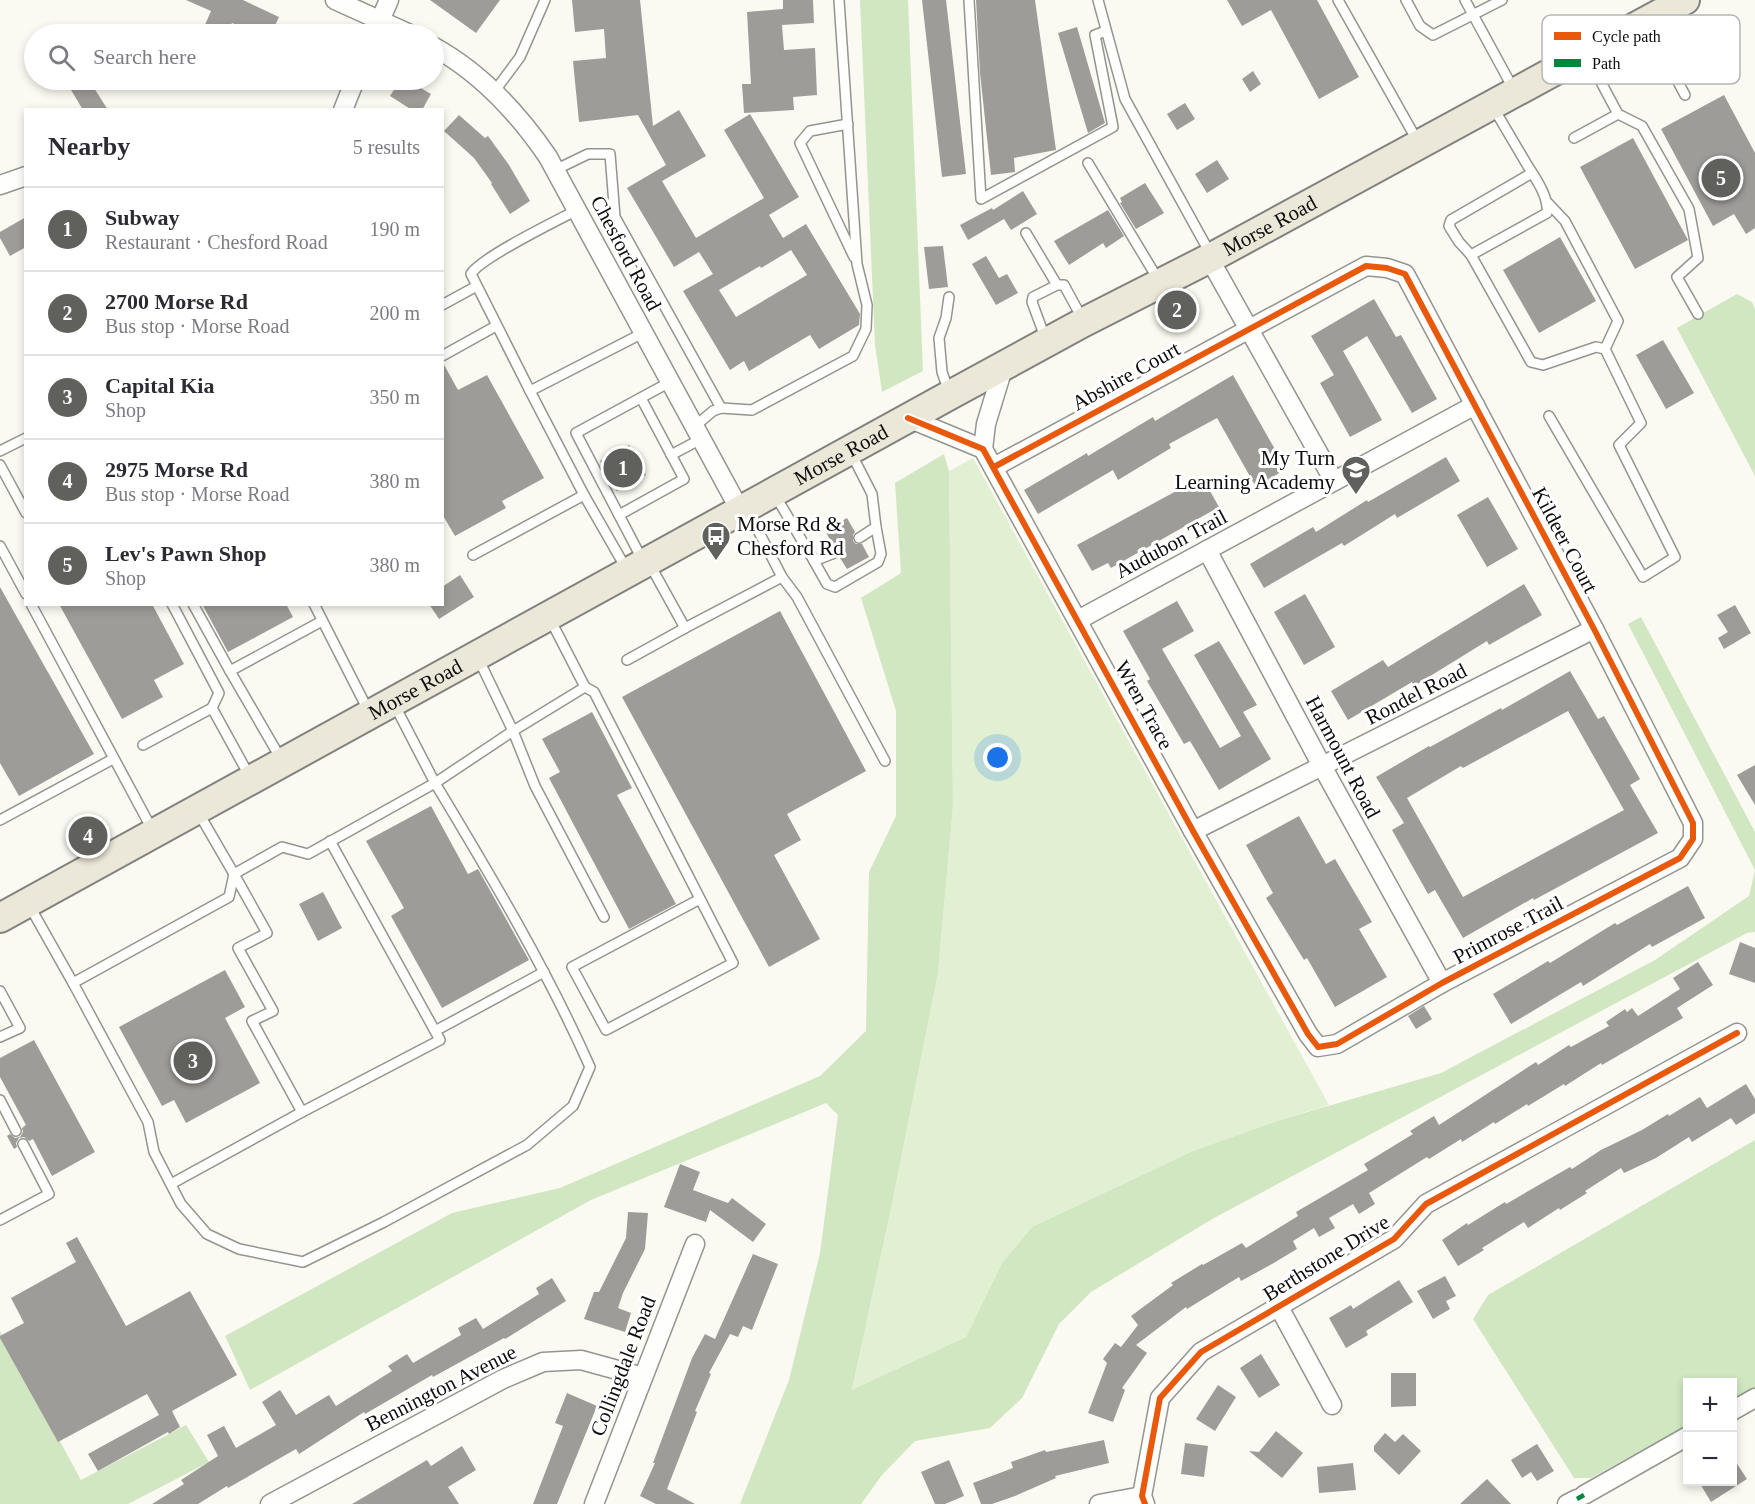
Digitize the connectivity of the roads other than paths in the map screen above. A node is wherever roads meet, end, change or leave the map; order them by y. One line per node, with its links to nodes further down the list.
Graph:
1 (335, 0): 14 (street)
2 (389, 0): 15 (street)
3 (545, 0): 22 (lane)
4 (840, 0): 27 (lane)
5 (969, 0): 16 (lane)
6 (1098, 0): 16 (lane)
7 (1338, 0): 29 (lane)
8 (1406, 0): 12 (lane)
9 (1465, 0): 12 (lane)
10 (1502, 0): 12 (lane)
11 (1685, 0): 13 (main road, Morse Road)
12 (1473, 15): 24 (lane)
13 (1657, 15)
14 (372, 24)
15 (378, 24)
16 (1106, 31): 39 (lane)
17 (444, 54): 22 (street, Chesford Road)
18 (1542, 78): 24 (main road, Morse Road)
19 (1602, 84): 26 (lane)
20 (1680, 84): 23 (lane)
21 (351, 90): 25 (street)
22 (494, 92): 31 (street, Chesford Road)
23 (1686, 95)
24 (1504, 98): 29 (main road, Morse Road); 32 (lane)
25 (344, 108)
26 (1618, 114): 28 (lane); 47 (lane)
27 (848, 124): 40 (lane); 40 (lane)
28 (1574, 138)
29 (1420, 144): 39 (main road, Morse Road)
30 (1088, 163): 42 (lane)
31 (555, 170): 36 (street, Chesford Road); 61 (lane)
32 (1532, 173): 35 (lane); 38 (lane)
33 (24, 177): 34 (street)
34 (0, 185)
35 (1548, 203): 38 (lane); 53 (lane)
36 (577, 210): 44 (lane); 51 (street, Chesford Road)
37 (1026, 233): 43 (lane)
38 (1471, 255): 53 (lane)
39 (1211, 258): 42 (main road, Morse Road); 50 (street)
40 (857, 264): 61 (lane)
41 (1405, 274): 50 (street, Abshire Court); 60 (street, Kildeer Court)
42 (1160, 283): 48 (main road, Morse Road)
43 (1058, 285): 48 (lane); 52 (lane)
44 (475, 286): 46 (lane); 49 (lane)
45 (949, 297): 58 (lane)
46 (444, 304)
47 (1698, 314)
48 (1084, 322): 52 (main road, Morse Road)
49 (496, 326): 54 (lane); 57 (lane)
50 (1248, 329): 71 (street, Abshire Court); 72 (street)
51 (643, 333): 56 (street, Chesford Road); 57 (lane)
52 (1047, 342): 55 (main road, Morse Road)
53 (1605, 349): 62 (lane)
54 (444, 355)
55 (1004, 365): 58 (main road, Morse Road); 66 (street)
56 (670, 382): 59 (lane); 64 (street, Chesford Road)
57 (530, 391): 74 (lane)
58 (950, 394): 63 (main road, Morse Road)
59 (641, 398): 69 (lane); 77 (lane)
60 (1474, 405): 72 (street, Audubon Trail); 96 (street, Kildeer Court)
61 (721, 408): 64 (lane)
62 (1549, 416)
63 (908, 418): 66 (street); 68 (main road, Morse Road)
64 (698, 433): 69 (lane); 76 (street, Chesford Road)
65 (24, 439): 67 (lane)
66 (983, 449): 71 (street, Wren Trace)
67 (0, 451)
68 (849, 451): 73 (main road, Morse Road); 78 (lane)
69 (671, 455): 77 (lane)
70 (0, 465): 75 (lane)
71 (994, 467): 93 (street, Wren Trace)
72 (1334, 481): 81 (street, Audubon Trail)
73 (773, 493): 76 (main road, Morse Road); 84 (lane)
74 (584, 495): 83 (lane); 85 (lane)
75 (24, 509)
76 (744, 510): 85 (main road, Morse Road); 86 (lane)
77 (619, 515): 85 (lane)
78 (876, 527): 79 (lane); 84 (lane)
79 (859, 538)
80 (0, 546): 87 (lane)
81 (1207, 550): 93 (street, Audubon Trail); 108 (street, Harmount Road)
82 (837, 552): 84 (lane)
83 (473, 555)
84 (814, 561)
85 (640, 566): 92 (main road, Morse Road); 95 (lane)
86 (782, 577): 95 (lane); 106 (lane)
87 (24, 590)
88 (32, 606): 105 (lane)
89 (173, 606): 101 (lane)
90 (194, 606): 99 (lane)
91 (315, 606): 94 (lane)
92 (549, 616): 97 (main road, Morse Road); 100 (lane)
93 (1078, 620): 114 (street, Wren Trace)
94 (322, 621): 99 (lane); 102 (lane)
95 (685, 628): 98 (lane)
96 (1594, 629): 108 (street, Rondel Road); 113 (street, Kildeer Court)
97 (477, 656): 102 (main road, Morse Road); 103 (lane)
98 (627, 660)
99 (230, 671): 107 (lane)
100 (585, 687): 103 (lane); 118 (lane)
101 (212, 708): 104 (lane); 109 (lane)
102 (381, 708): 107 (main road, Morse Road); 110 (lane)
103 (513, 731): 110 (lane); 120 (lane)
104 (143, 745)
105 (113, 759): 112 (lane); 115 (lane)
106 (885, 761)
107 (283, 762): 109 (main road, Morse Road)
108 (1322, 766): 114 (street, Rondel Road); 124 (street, Harmount Road)
109 (251, 780): 111 (main road, Morse Road)
110 (435, 783): 116 (lane); 122 (lane)
111 (197, 810): 115 (main road, Morse Road); 117 (lane)
112 (0, 820)
113 (1693, 823): 124 (street, Primrose Trail)
114 (1193, 831): 129 (street, Wren Trace)
115 (154, 833): 119 (main road, Morse Road)
116 (330, 841): 117 (lane); 126 (lane)
117 (234, 874): 123 (lane); 131 (lane)
118 (700, 899): 118 (lane)
119 (28, 903): 121 (main road, Morse Road); 123 (lane)
120 (604, 917)
121 (0, 918)
122 (544, 972): 126 (lane); 134 (lane)
123 (73, 983): 134 (lane)
124 (1442, 983): 129 (street, Primrose Trail)
125 (0, 991): 128 (lane)
126 (435, 1031): 131 (lane)
127 (1737, 1033): 137 (street, Berthstone Drive)
128 (0, 1037)
129 (1318, 1047)
130 (0, 1100): 132 (lane)
131 (302, 1112): 134 (lane)
132 (16, 1131)
133 (23, 1144): 135 (lane)
134 (171, 1184)
135 (0, 1220)
136 (695, 1244): 138 (street, Collingdale Road)
137 (1279, 1307): 140 (street); 144 (street, Berthstone Drive)
138 (643, 1377): 145 (street, Bennington Avenue); 146 (street, Collingdale Road)
139 (1755, 1398): 141 (street)
140 (1332, 1404)
141 (1737, 1408)
142 (1683, 1439): 143 (street)
143 (1576, 1499)
144 (1144, 1500): 147 (street)
145 (270, 1504)
146 (594, 1504)
147 (1099, 1504)

